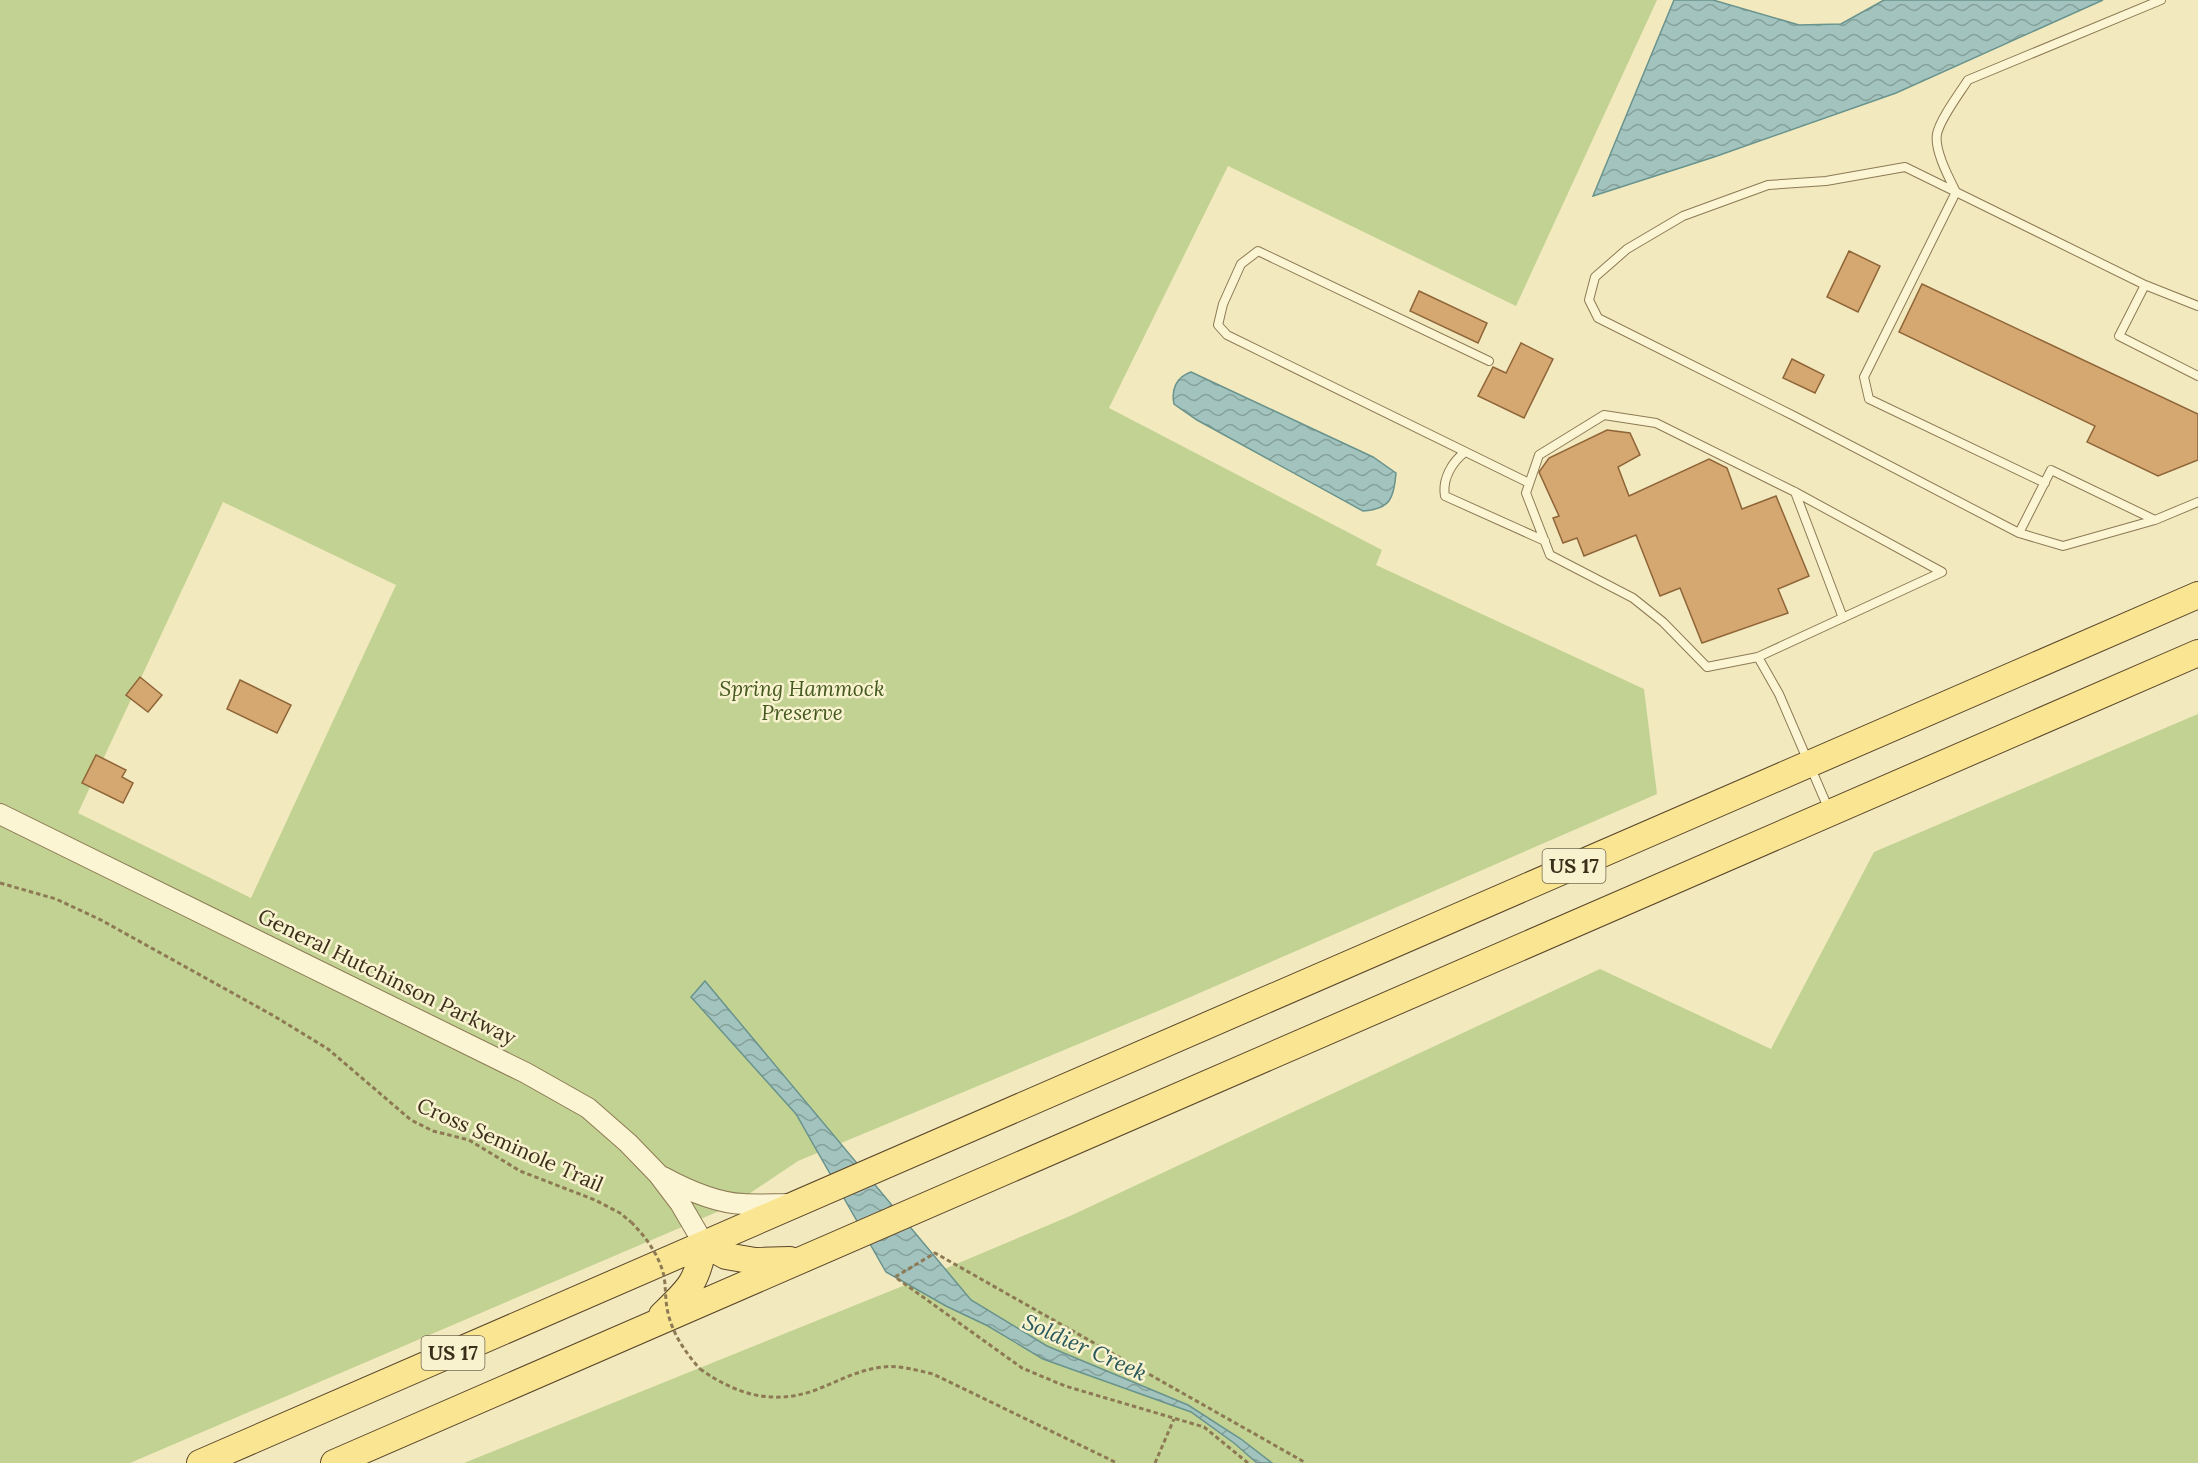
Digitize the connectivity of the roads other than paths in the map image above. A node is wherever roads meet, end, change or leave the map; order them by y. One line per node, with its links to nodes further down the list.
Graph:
1 (2161, 0): 2 (lane)
2 (1956, 192): 3 (lane); 9 (lane); 13 (lane)
3 (2145, 285): 4 (lane); 6 (lane)
4 (2198, 306)
5 (1489, 361): 7 (lane)
6 (2198, 376)
7 (1464, 452): 8 (lane); 14 (lane)
8 (1529, 483): 10 (lane); 14 (lane)
9 (2045, 483): 12 (lane); 13 (lane)
10 (1795, 492): 16 (lane); 16 (lane)
11 (2198, 502): 12 (lane)
12 (2155, 520): 13 (lane)
13 (2019, 533)
14 (1545, 541): 18 (lane)
15 (2198, 595): 19 (main road, US 17)
16 (1843, 618): 18 (lane)
17 (2198, 653): 20 (main road, US 17)
18 (1758, 657): 19 (lane)
19 (1809, 764): 20 (lane); 23 (main road, US 17)
20 (1830, 813): 25 (main road, US 17)
21 (0, 814): 22 (street, General Hutchinson Parkway)
22 (658, 1174): 23 (street); 24 (street, General Hutchinson Parkway)
23 (808, 1199): 24 (main road, US 17)
24 (704, 1244): 25 (main road); 26 (main road); 27 (main road, US 17)
25 (802, 1260): 26 (main road, US 17)
26 (651, 1326): 28 (main road, US 17)
27 (200, 1463)
28 (334, 1463)

